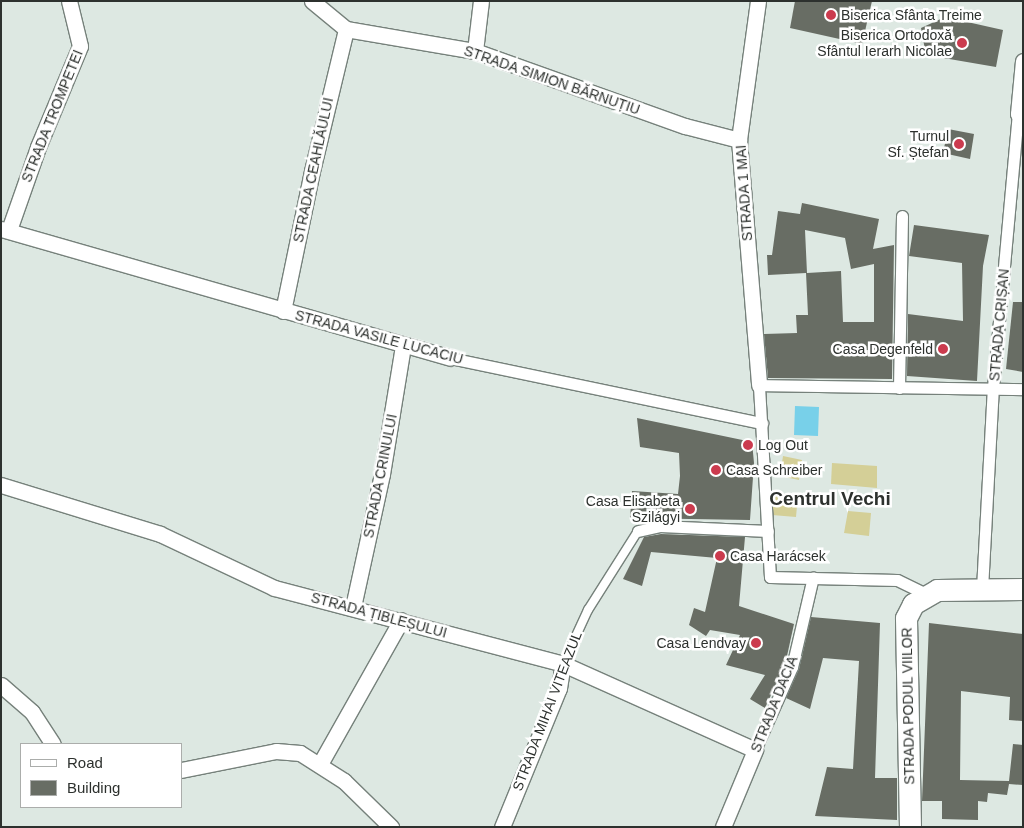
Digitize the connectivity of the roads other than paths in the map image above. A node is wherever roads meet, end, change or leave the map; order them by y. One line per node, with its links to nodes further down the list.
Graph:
1 (69, 1): 11 (street, STRADA TROMPETEI)
2 (312, 1): 5 (street, STRADA SIMION BĂRNUȚIU)
3 (481, 1): 6 (street)
4 (758, 1): 9 (street, STRADA 1 MAI)
5 (346, 29): 6 (street, STRADA SIMION BĂRNUȚIU); 12 (street, STRADA CEAHLĂULUI)
6 (476, 51): 9 (street, STRADA SIMION BĂRNUȚIU)
7 (1023, 61): 8 (street, STRADA CRIȘAN)
8 (1020, 114): 17 (street, STRADA CRIȘAN)
9 (739, 140): 15 (street, STRADA 1 MAI)
10 (902, 216): 16 (street)
11 (5, 230): 12 (street, STRADA VASILE LUCACIU)
12 (283, 311): 13 (street, STRADA VASILE LUCACIU)
13 (403, 346): 14 (street, STRADA VASILE LUCACIU); 27 (street, STRADA CRINULUI)
14 (450, 358): 19 (street, STRADA VASILE LUCACIU)
15 (759, 385): 16 (street); 19 (street)
16 (899, 386): 17 (street)
17 (993, 387): 18 (street); 24 (street, STRADA CRIȘAN)
18 (1023, 390)
19 (761, 423): 22 (street)
20 (1, 486): 27 (street, STRADA ȚIBLEȘULUI)
21 (638, 531): 22 (street, STRADA MIHAI VITEAZUL); 29 (lane, STRADA MIHAI VITEAZUL)
22 (767, 531): 23 (street)
23 (813, 578): 26 (street); 32 (street, STRADA DACIA)
24 (982, 589): 25 (main road); 26 (main road)
25 (1023, 589)
26 (926, 594): 38 (main road, STRADA PODUL VIILOR)
27 (353, 607): 28 (street, STRADA ȚIBLEȘULUI)
28 (401, 620): 29 (street, STRADA ȚIBLEȘULUI); 33 (street)
29 (563, 664): 32 (street, STRADA ȚIBLEȘULUI); 36 (street, STRADA MIHAI VITEAZUL)
30 (5, 695): 31 (street)
31 (52, 743)
32 (755, 750): 37 (street, STRADA DACIA)
33 (320, 764): 34 (street); 35 (street)
34 (182, 770)
35 (391, 827)
36 (502, 827)
37 (723, 827)
38 (910, 827)

